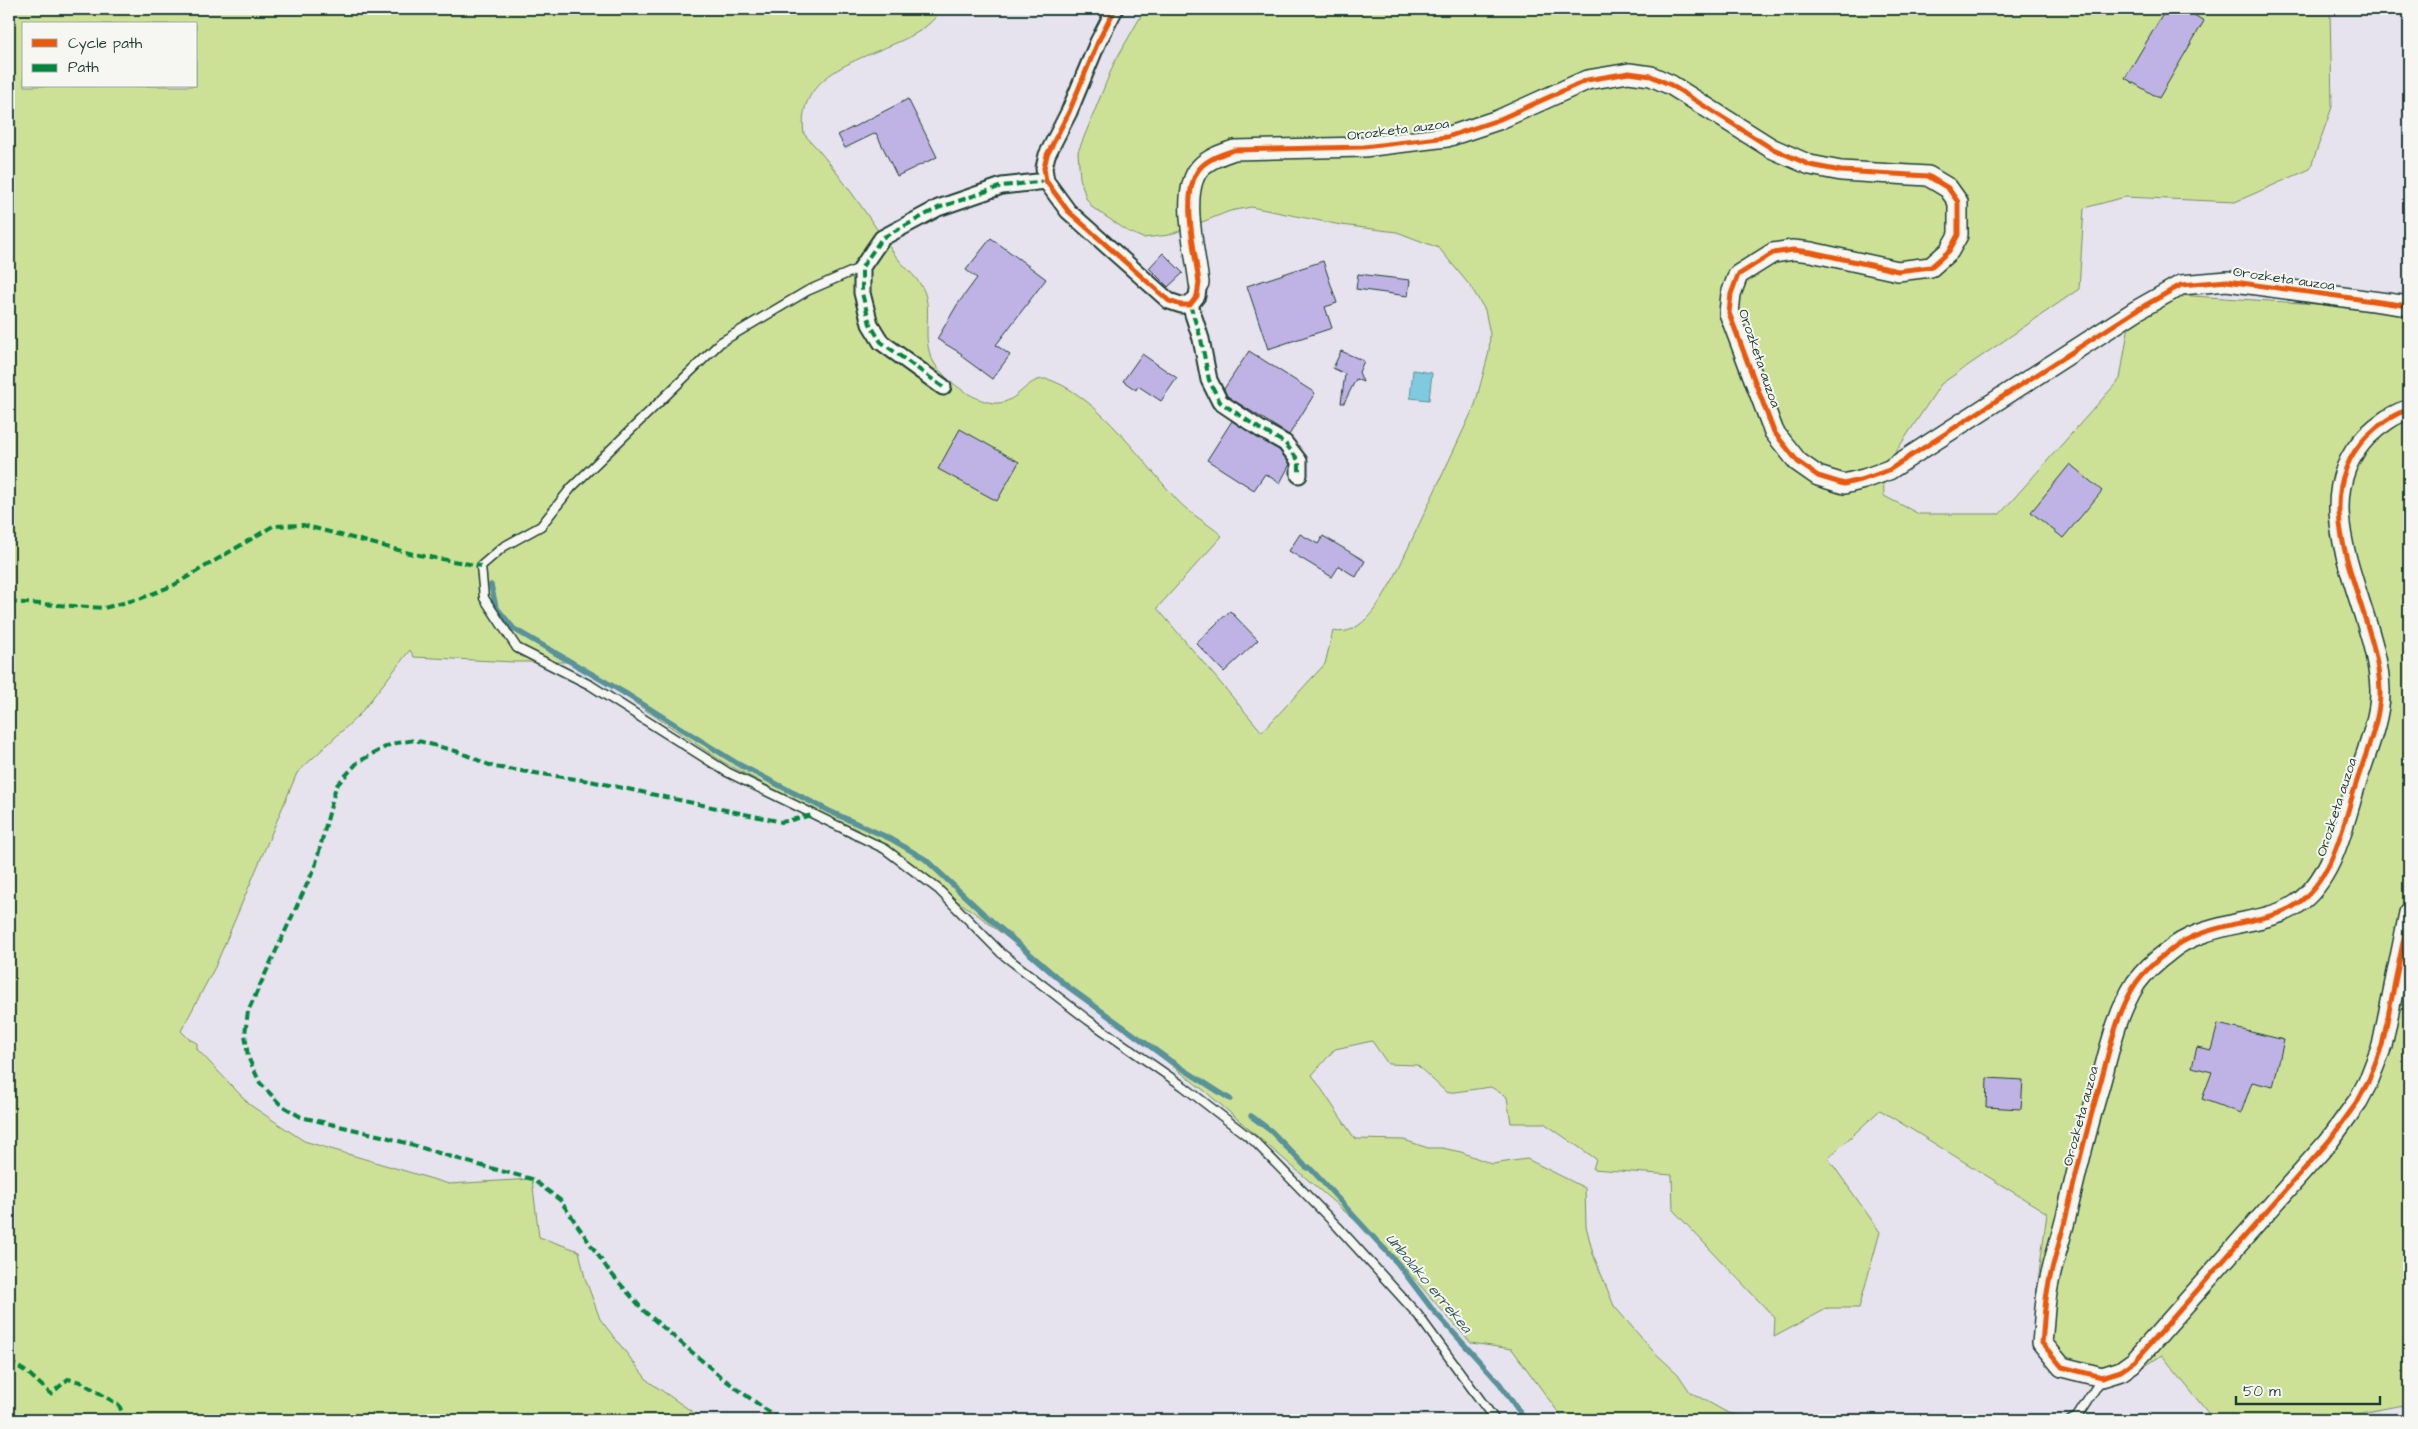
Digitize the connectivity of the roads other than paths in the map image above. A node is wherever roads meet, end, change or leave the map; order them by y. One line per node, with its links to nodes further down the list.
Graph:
1 (1115, 9): 2 (street)
2 (1046, 180): 3 (street); 5 (street)
3 (862, 267): 7 (street); 12 (lane)
4 (1199, 283): 5 (street); 6 (street, Orozketa auzoa)
5 (1190, 305): 9 (street)
6 (2409, 306)
7 (943, 387)
8 (2409, 410): 11 (street, Orozketa auzoa)
9 (1299, 476)
10 (2409, 913): 11 (street)
11 (2102, 1377): 13 (lane)
12 (1495, 1420)
13 (2071, 1420)

